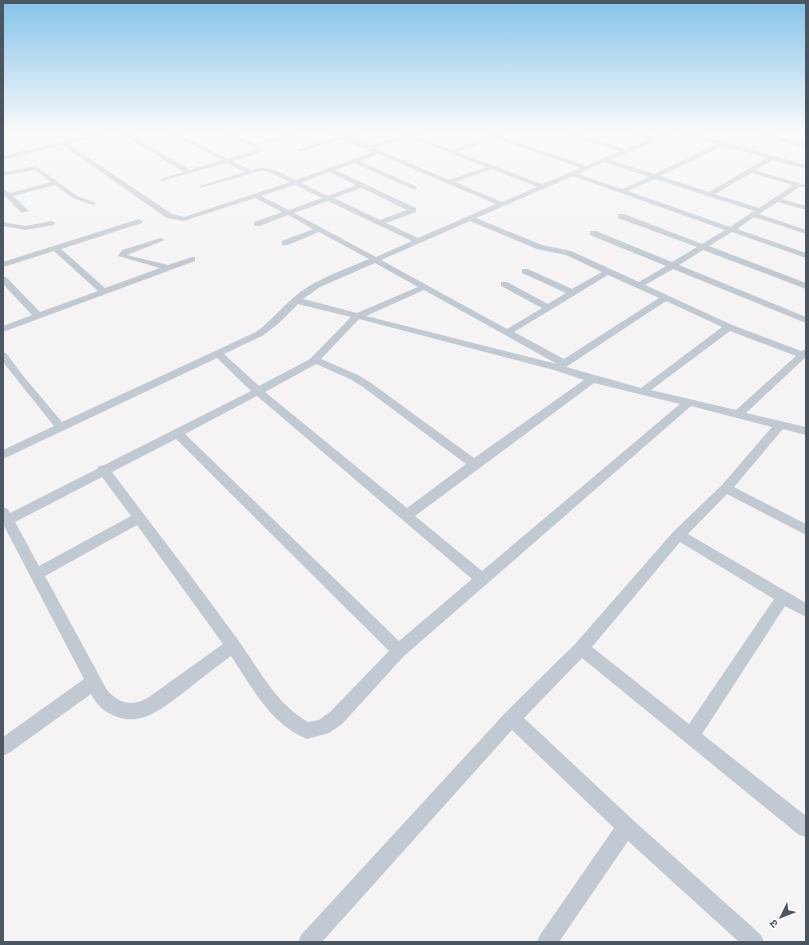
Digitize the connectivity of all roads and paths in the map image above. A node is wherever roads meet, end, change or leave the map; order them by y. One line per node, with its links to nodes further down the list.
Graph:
1 (46, 175): 18 (street)
2 (109, 175): 29 (street)
3 (179, 175): 17 (street)
4 (239, 175): 21 (street)
5 (279, 175): 20 (street)
6 (316, 175): 20 (street)
7 (339, 175): 22 (street)
8 (384, 175): 25 (street)
9 (433, 175): 19 (street)
10 (469, 175): 19 (street)
11 (510, 175): 24 (street)
12 (571, 175): 24 (street)
13 (577, 175): 26 (street)
14 (744, 175): 28 (street)
15 (765, 175): 23 (street)
16 (654, 176): 26 (street); 28 (street)
17 (163, 180)
18 (56, 182): 27 (street); 32 (street)
19 (449, 182): 33 (street)
20 (295, 183): 29 (street); 30 (street)
21 (202, 186)
22 (361, 186): 30 (street); 42 (street)
23 (802, 186): 31 (street)
24 (543, 187): 33 (street)
25 (414, 188)
26 (624, 191): 46 (street)
27 (5, 193): 35 (street)
28 (710, 194): 37 (street)
29 (256, 196): 36 (street)
30 (329, 199): 36 (street); 42 (street)
31 (776, 199): 34 (street); 37 (street)
32 (93, 204)
33 (504, 205): 39 (street)
34 (806, 208)
35 (25, 211)
36 (290, 213): 44 (street); 45 (street)
37 (757, 213): 46 (street); 47 (street)
38 (622, 216): 52 (street)
39 (471, 219): 50 (street); 61 (street)
40 (139, 221): 53 (street)
41 (51, 223): 43 (street)
42 (379, 223): 50 (street)
43 (3, 224)
44 (257, 224)
45 (320, 229): 51 (street); 56 (street)
46 (732, 229): 52 (street); 54 (street)
47 (806, 232)
48 (593, 234): 58 (street)
49 (161, 240): 59 (street)
50 (418, 241): 56 (street)
51 (285, 243)
52 (702, 247): 58 (street); 66 (street)
53 (55, 248): 57 (street); 67 (street)
54 (806, 256)
55 (192, 259): 59 (street)
56 (377, 260): 65 (street); 70 (street)
57 (3, 265)
58 (672, 265): 64 (street); 74 (street)
59 (169, 268): 67 (street)
60 (525, 271): 68 (street)
61 (607, 272): 64 (street); 68 (street)
62 (3, 279): 72 (street)
63 (504, 284): 71 (street)
64 (640, 285): 69 (street)
65 (425, 286): 73 (street); 77 (street)
66 (806, 286)
67 (104, 292): 72 (street)
68 (573, 294): 71 (street)
69 (665, 298): 75 (street); 82 (street)
70 (295, 300): 73 (street); 78 (street)
71 (549, 308): 77 (street)
72 (38, 316): 76 (street)
73 (358, 316): 81 (street); 82 (street)
74 (806, 320)
75 (729, 327): 80 (street); 85 (street)
76 (3, 329)
77 (506, 333): 82 (street)
78 (217, 353): 86 (street); 90 (street)
79 (3, 354): 83 (street)
80 (804, 354): 88 (street)
81 (316, 360): 86 (street); 94 (street)
82 (561, 366): 84 (street)
83 (8, 371): 90 (street)
84 (592, 379): 85 (street); 94 (street)
85 (643, 391): 87 (street)
86 (259, 392): 92 (street); 97 (street)
87 (689, 402): 88 (street); 103 (street)
88 (737, 415): 89 (street)
89 (781, 424): 91 (street); 96 (street)
90 (60, 428): 93 (street)
91 (806, 431)
92 (178, 434): 95 (street); 108 (street)
93 (3, 455)
94 (474, 464): 97 (street)
95 (103, 470): 98 (street); 99 (street)
96 (726, 488): 100 (street); 101 (street)
97 (407, 515): 103 (street)
98 (5, 516): 102 (street)
99 (139, 518): 102 (street); 106 (street)
100 (806, 530)
101 (679, 535): 104 (street); 107 (street)
102 (36, 574): 109 (street)
103 (482, 579): 108 (street)
104 (783, 597): 105 (street); 111 (street)
105 (806, 611)
106 (233, 645): 108 (street); 109 (street)
107 (581, 648): 110 (street); 111 (street)
108 (399, 651)
109 (94, 682): 112 (street)
110 (512, 718): 113 (street); 115 (street)
111 (691, 735): 114 (street)
112 (3, 747)
113 (626, 826): 116 (street); 117 (street)
114 (806, 828)
115 (308, 942)
116 (547, 942)
117 (754, 942)

